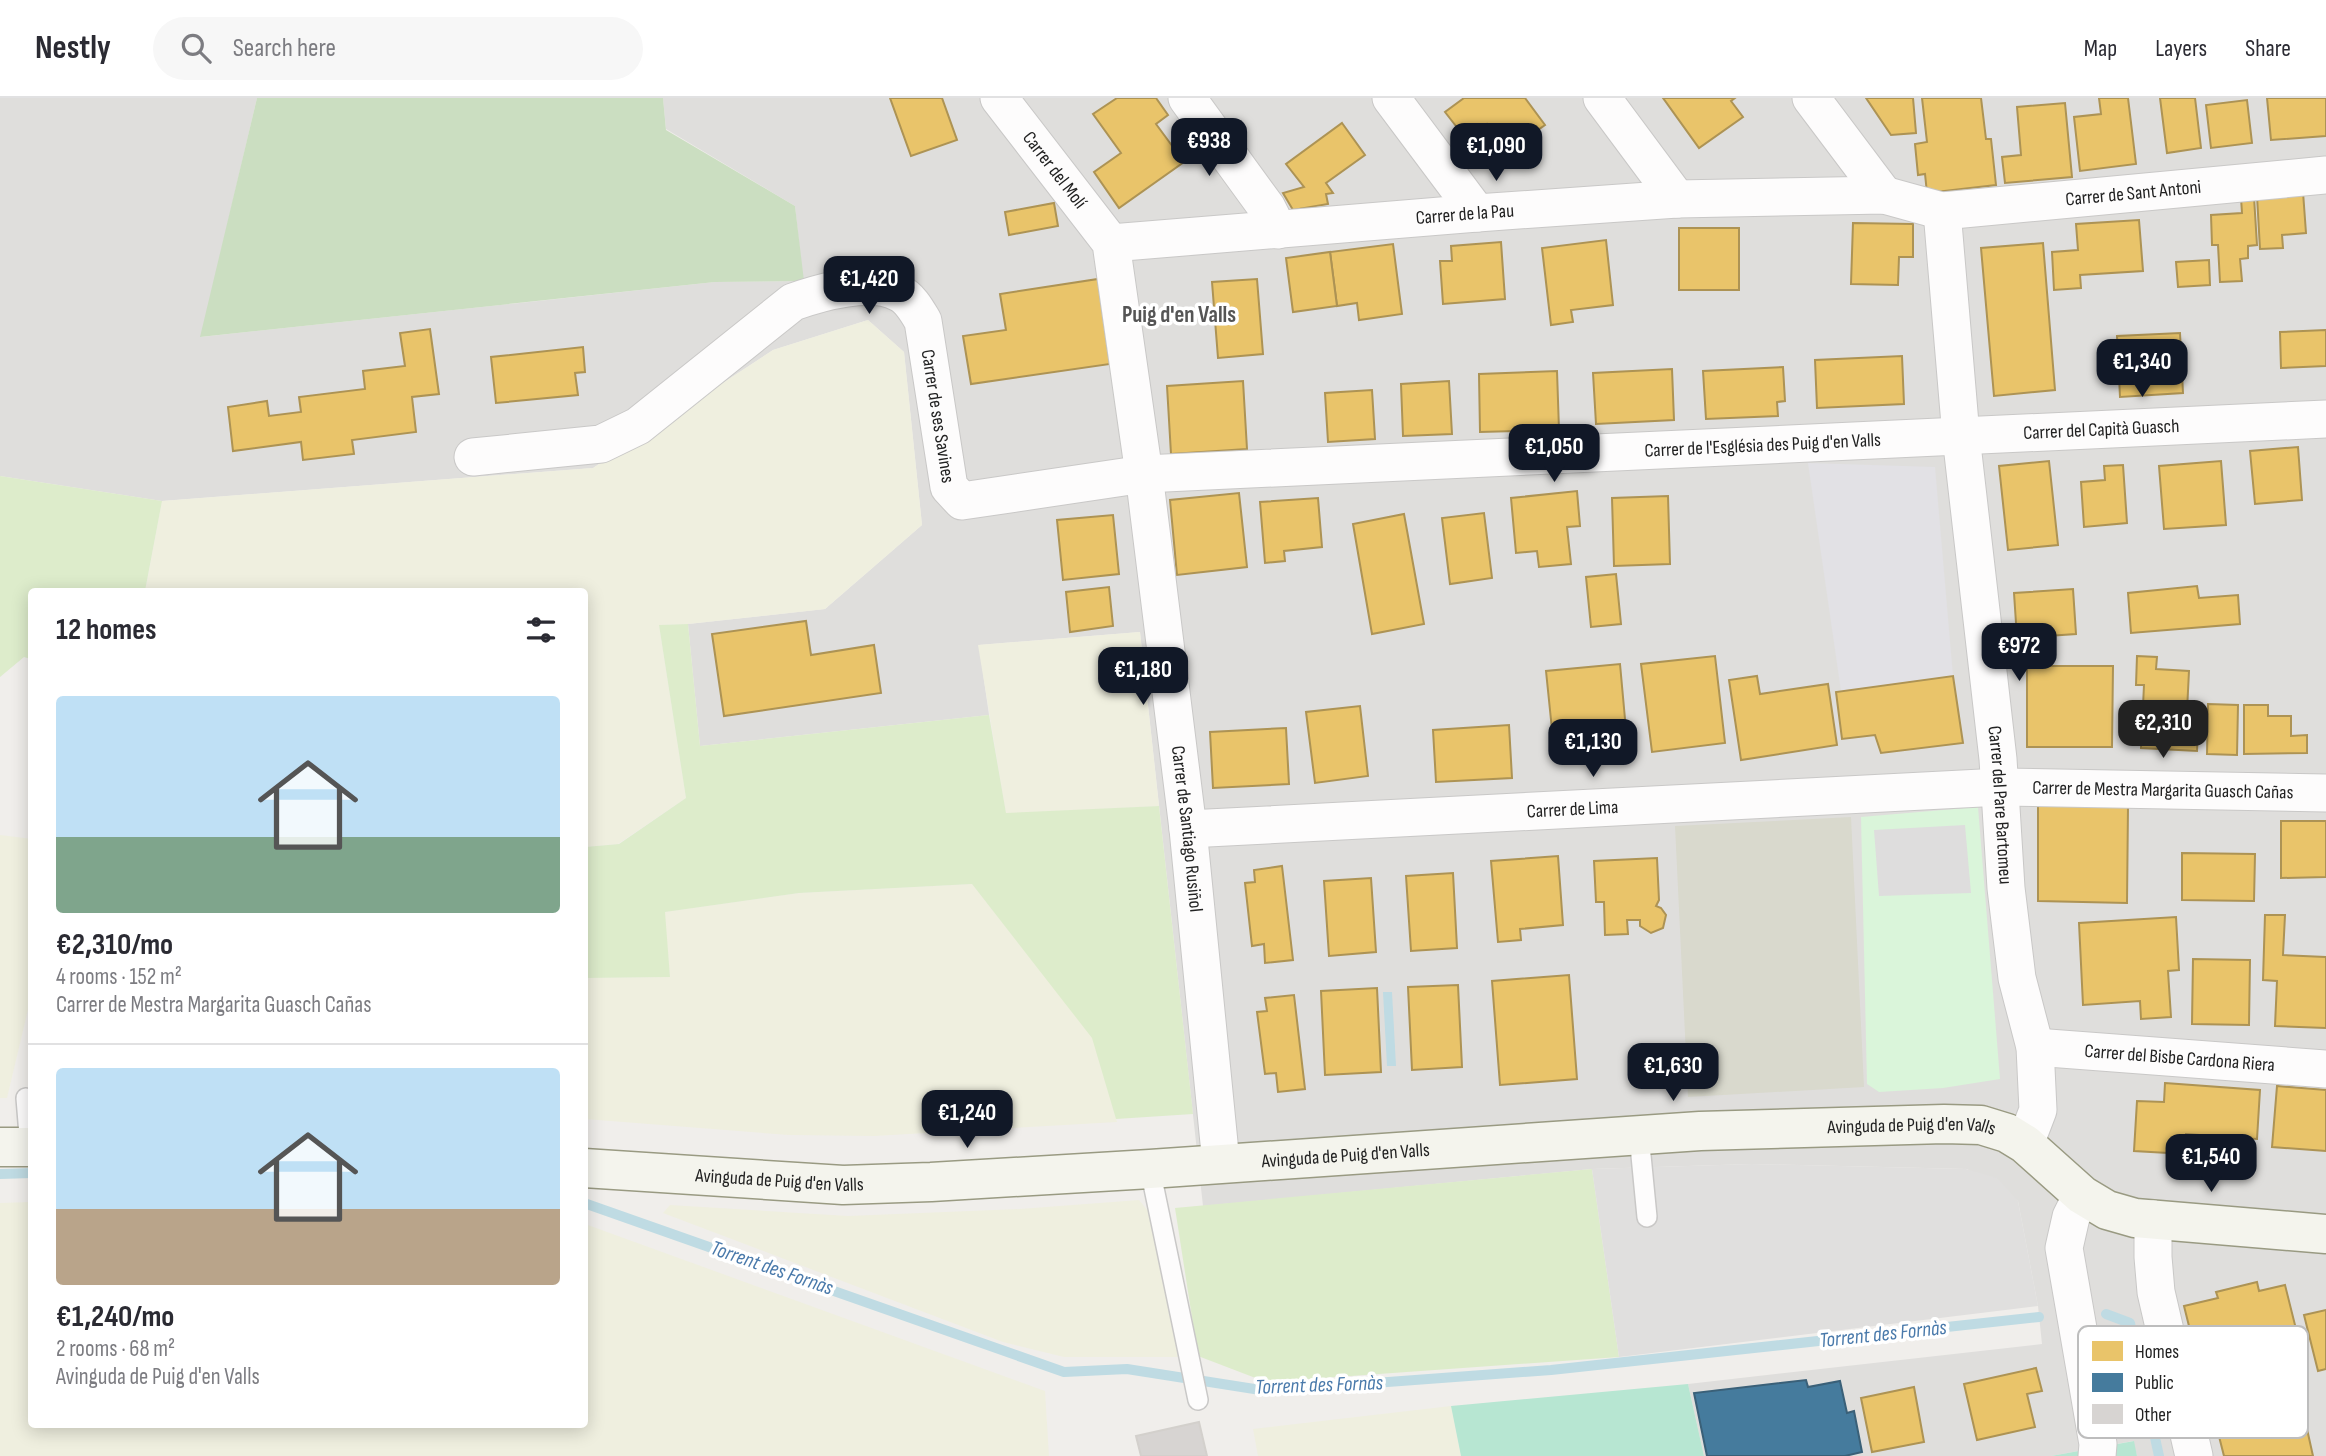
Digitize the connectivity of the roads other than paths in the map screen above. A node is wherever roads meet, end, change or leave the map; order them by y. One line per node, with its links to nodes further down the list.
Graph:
1 (999, 98): 12 (street, Carrer del Molí)
2 (1187, 98): 11 (street)
3 (1391, 98): 10 (street)
4 (1602, 98): 8 (street)
5 (1811, 98): 7 (street)
6 (2326, 175): 9 (street, Carrer de Sant Antoni)
7 (1884, 195): 8 (street, Carrer de la Pau); 9 (street, Carrer de la Pau)
8 (1677, 199): 10 (street, Carrer de la Pau)
9 (1942, 211): 14 (street, Carrer del Pare Bartomeu)
10 (1477, 213): 11 (street, Carrer de la Pau)
11 (1278, 230): 12 (street, Carrer de la Pau)
12 (1111, 243): 16 (street, Carrer de Santiago Rusiñol)
13 (2326, 419): 14 (street, Carrer del Capità Guasch)
14 (1961, 436): 16 (street, Carrer de l'Església des Puig d'en Valls); 17 (street, Carrer del Pare Bartomeu)
15 (473, 457): 16 (street, Carrer de ses Savines)
16 (1144, 474): 19 (street, Carrer de Santiago Rusiñol)
17 (2001, 787): 18 (street, Carrer de Mestra Margarita Guasch Cañas); 19 (street, Carrer de Lima); 20 (street, Carrer del Pare Bartomeu)
18 (2326, 793)
19 (1188, 828): 26 (street, Carrer de Santiago Rusiñol)
20 (2035, 1047): 21 (street, Carrer del Bisbe Cardona Riera); 24 (street, Carrer del Pare Bartomeu)
21 (2326, 1069)
22 (26, 1098): 25 (lane)
23 (1639, 1135): 24 (street, Avinguda de Puig d'en Valls); 26 (street, Avinguda de Puig d'en Valls); 30 (lane)
24 (2025, 1144): 29 (street, Avinguda de Puig d'en Valls)
25 (20, 1147)
26 (1221, 1163): 28 (street, Avinguda de Puig d'en Valls)
27 (588, 1168): 28 (street, Avinguda de Puig d'en Valls)
28 (1150, 1169): 35 (lane)
29 (2082, 1195): 31 (street, Avinguda de Puig d'en Valls); 34 (street)
30 (1647, 1217)
31 (2153, 1220): 32 (street, Avinguda de Puig d'en Valls); 33 (street)
32 (2326, 1234)
33 (2163, 1326)
34 (2078, 1329)
35 (1198, 1400)
36 (2097, 1438): 38 (street)
37 (2190, 1438): 39 (street)
38 (2097, 1456)
39 (2194, 1456)

